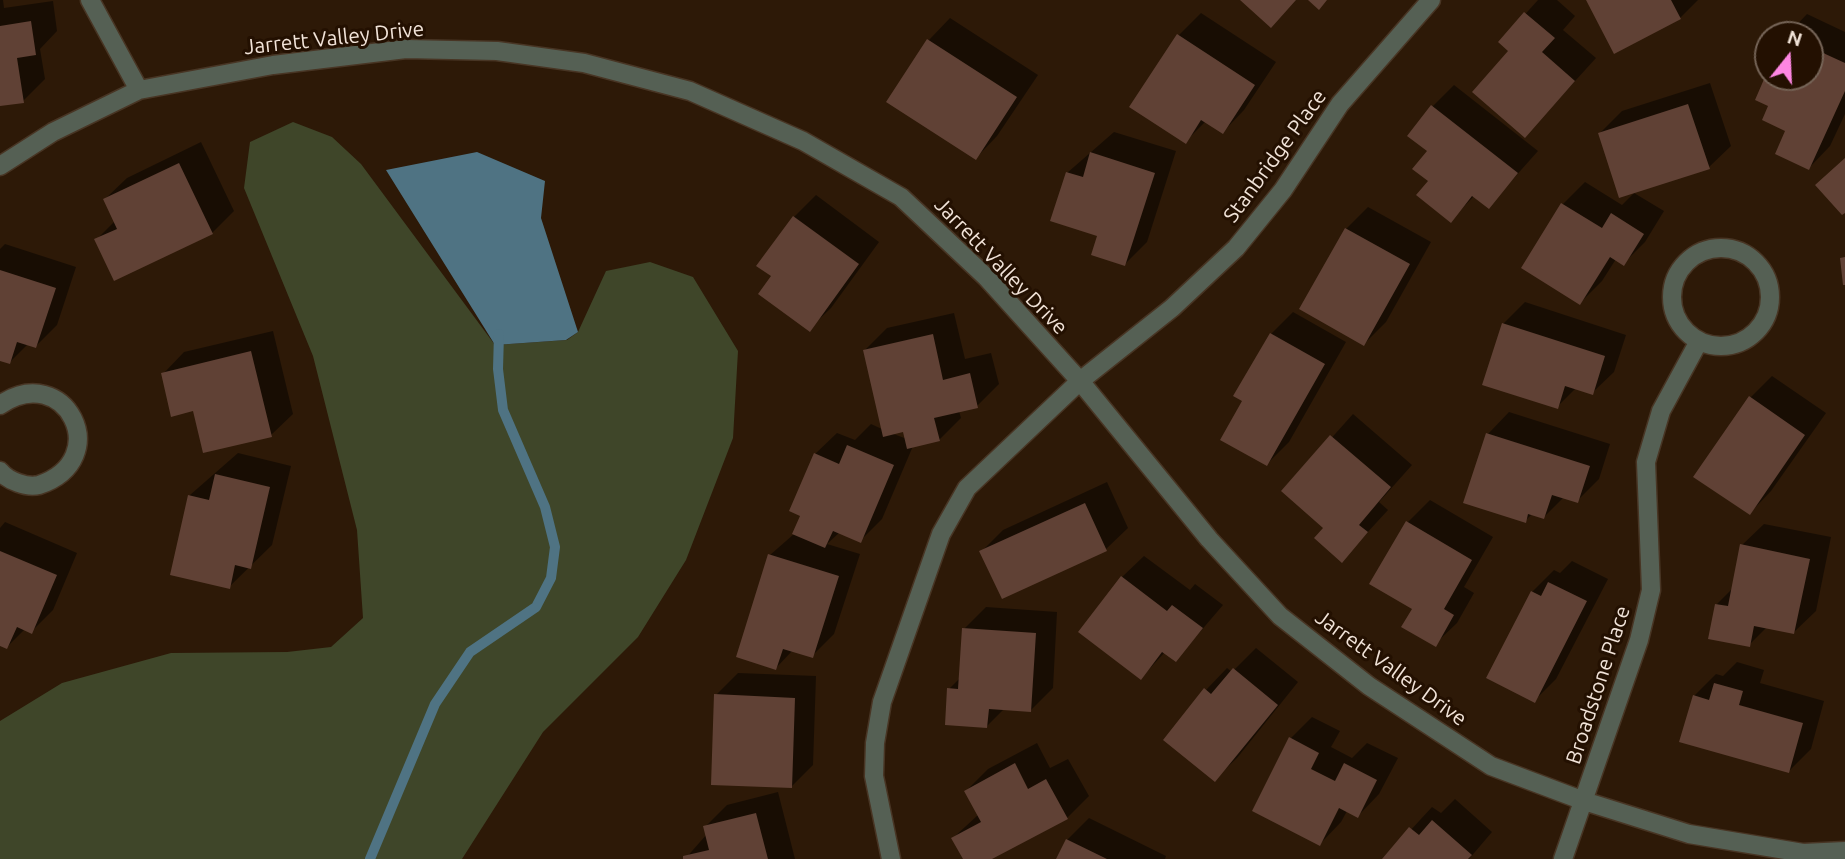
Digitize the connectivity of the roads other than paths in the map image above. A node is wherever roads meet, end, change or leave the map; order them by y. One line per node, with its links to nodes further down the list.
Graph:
1 (90, 0): 3 (street)
2 (1432, 0): 6 (street, Stanbridge Place)
3 (139, 90): 4 (street, Jarrett Valley Drive); 6 (street, Jarrett Valley Drive)
4 (0, 166)
5 (1699, 341): 5 (street); 9 (street, Broadstone Place)
6 (1080, 381): 9 (street, Jarrett Valley Drive); 11 (street, Stanbridge Place)
7 (0, 405): 8 (street)
8 (0, 471)
9 (1584, 801): 10 (street, Jarrett Valley Drive); 12 (street, Broadstone Place)
10 (1845, 851)
11 (891, 859)
12 (1563, 859)

